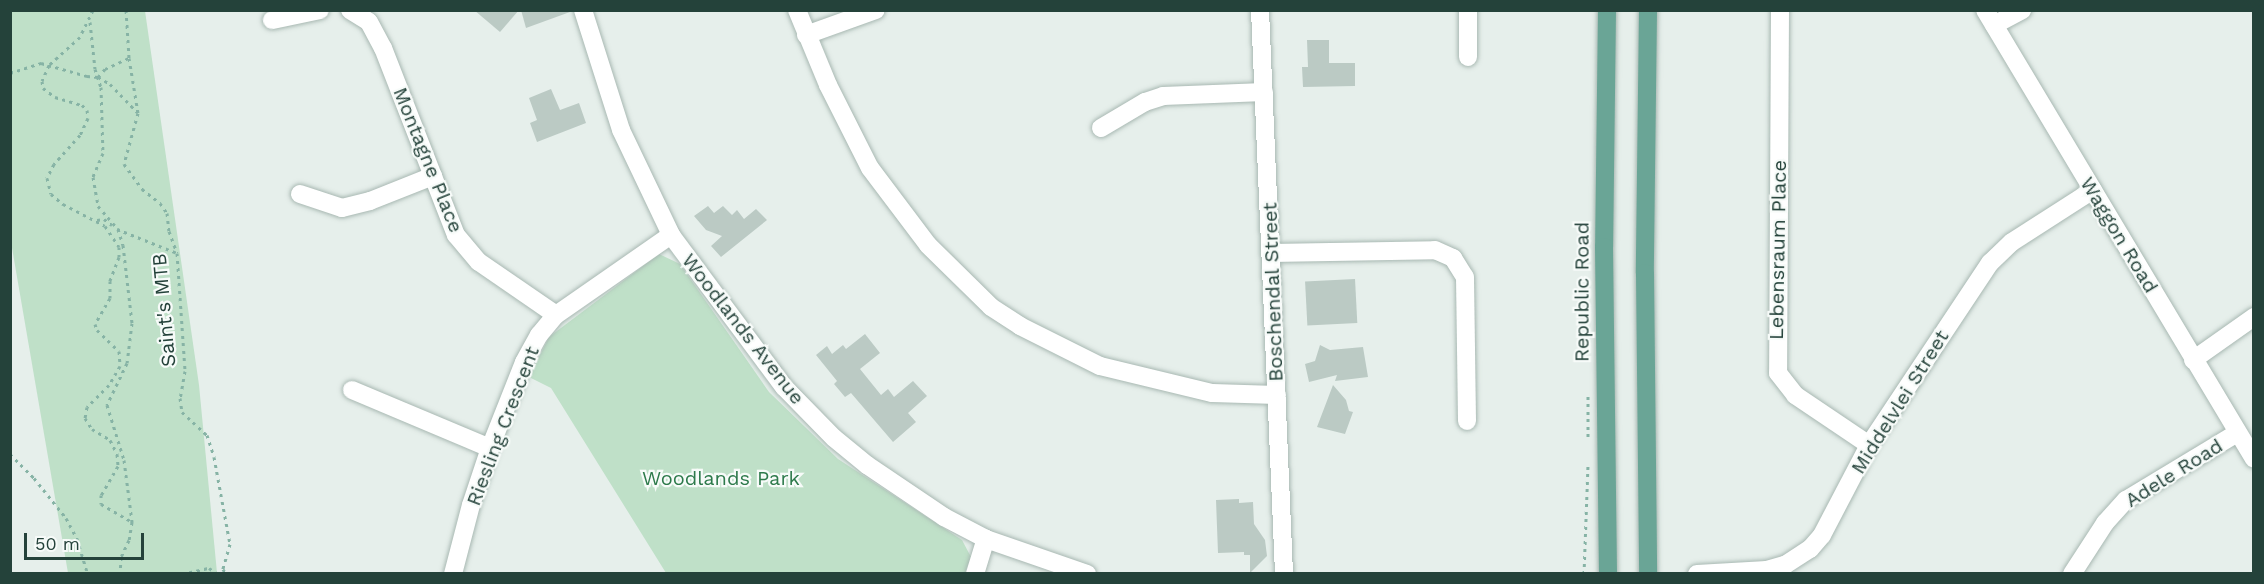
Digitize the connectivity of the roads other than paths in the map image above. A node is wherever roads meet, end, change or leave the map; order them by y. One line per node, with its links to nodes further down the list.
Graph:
1 (320, 10): 13 (street)
2 (350, 10): 18 (street, Montagne Place)
3 (583, 10): 21 (street, Woodlands Avenue)
4 (797, 10): 14 (street)
5 (876, 10): 14 (street)
6 (1260, 10): 16 (street, Boschendal Street)
7 (1468, 10): 15 (street)
8 (1607, 10): 39 (main road, Republic Road)
9 (1648, 10): 40 (main road)
10 (1780, 10): 30 (street, Lebensraum Place)
11 (2022, 10): 12 (street)
12 (1989, 18): 19 (street, Waggon Road)
13 (272, 20)
14 (806, 35): 27 (street)
15 (1468, 57)
16 (1264, 92): 17 (street); 22 (street, Boschendal Street)
17 (1101, 128)
18 (433, 176): 20 (street); 23 (street, Montagne Place)
19 (2093, 190): 25 (street, Waggon Road); 30 (street, Middelvlei Street)
20 (300, 194)
21 (670, 235): 23 (street, Riesling Crescent); 33 (street, Woodlands Avenue)
22 (1272, 253): 27 (street, Boschendal Street); 28 (street)
23 (556, 315): 31 (street, Riesling Crescent)
24 (2253, 317): 25 (street)
25 (2193, 360): 29 (street, Waggon Road)
26 (352, 390): 31 (street)
27 (1277, 395): 38 (street, Boschendal Street)
28 (1467, 421)
29 (2237, 433): 32 (street, Waggon Road); 42 (street, Adele Road)
30 (1869, 445): 34 (street, Middelvlei Street)
31 (490, 448): 35 (street, Riesling Crescent)
32 (2253, 459)
33 (987, 539): 36 (street); 37 (street, Woodlands Avenue)
34 (1786, 569): 41 (street, Middelvlei Street)
35 (453, 573)
36 (975, 573)
37 (1087, 573)
38 (1284, 573)
39 (1608, 573)
40 (1648, 573)
41 (1697, 573)
42 (2072, 573)

